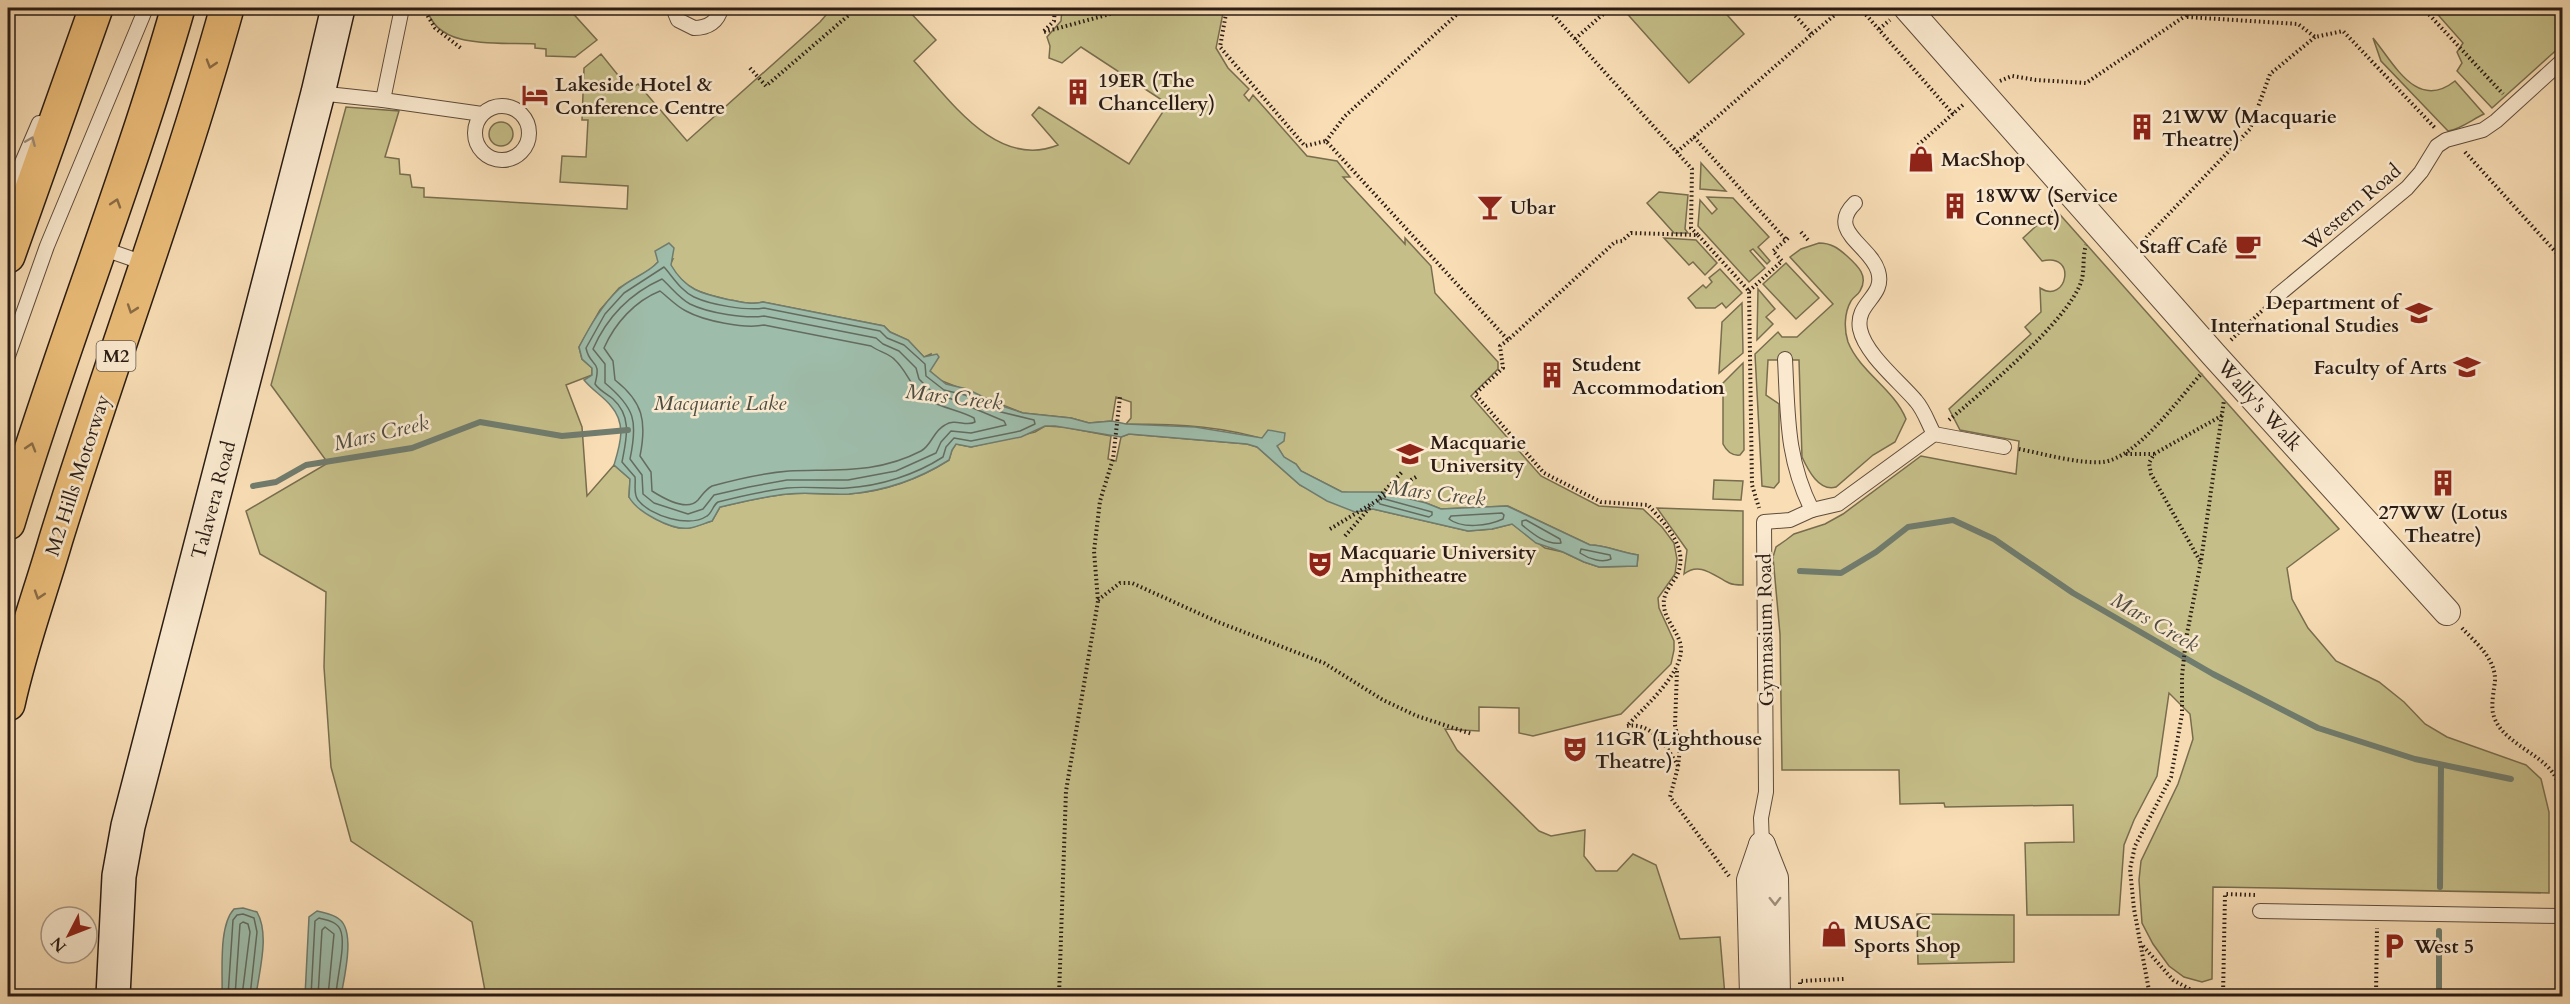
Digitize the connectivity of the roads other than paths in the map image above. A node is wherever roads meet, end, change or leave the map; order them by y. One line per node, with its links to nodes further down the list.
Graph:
1 (89, 8): 15 (lane, one-way to 1)
2 (96, 8): 18 (highway)
3 (146, 8): 21 (lane)
4 (177, 8): 17 (highway, M2, one-way to 4)
5 (226, 8): 19 (highway, M2 Hills Motorway / M2, one-way to 19)
6 (338, 8): 12 (street, Talavera Road)
7 (402, 8): 13 (lane)
8 (672, 8): 9 (lane)
9 (721, 8)
10 (1907, 8): 27 (street, Wally's Walk)
11 (2562, 61): 20 (lane, Western Road)
12 (318, 93): 13 (lane); 33 (street, Talavera Road)
13 (383, 100): 14 (lane)
14 (482, 114): 14 (lane)
15 (8, 195)
16 (1855, 203): 23 (lane)
17 (101, 248): 19 (lane); 26 (highway, M2, one-way to 17)
18 (8, 256)
19 (147, 264): 28 (highway, M2 Hills Motorway / M2, one-way to 28)
20 (2277, 297)
21 (8, 356)
22 (1785, 359): 25 (lane)
23 (1934, 434): 24 (lane); 25 (lane)
24 (2004, 447)
25 (1812, 510): 29 (lane, Gymnasium Road)
26 (8, 523)
27 (2447, 612)
28 (8, 704)
29 (1762, 845): 32 (street, Gymnasium Road, one-way to 32); 34 (street, Gymnasium Road)
30 (2259, 912): 31 (lane)
31 (2562, 916)
32 (1789, 993)
33 (113, 996)
34 (1753, 996)

